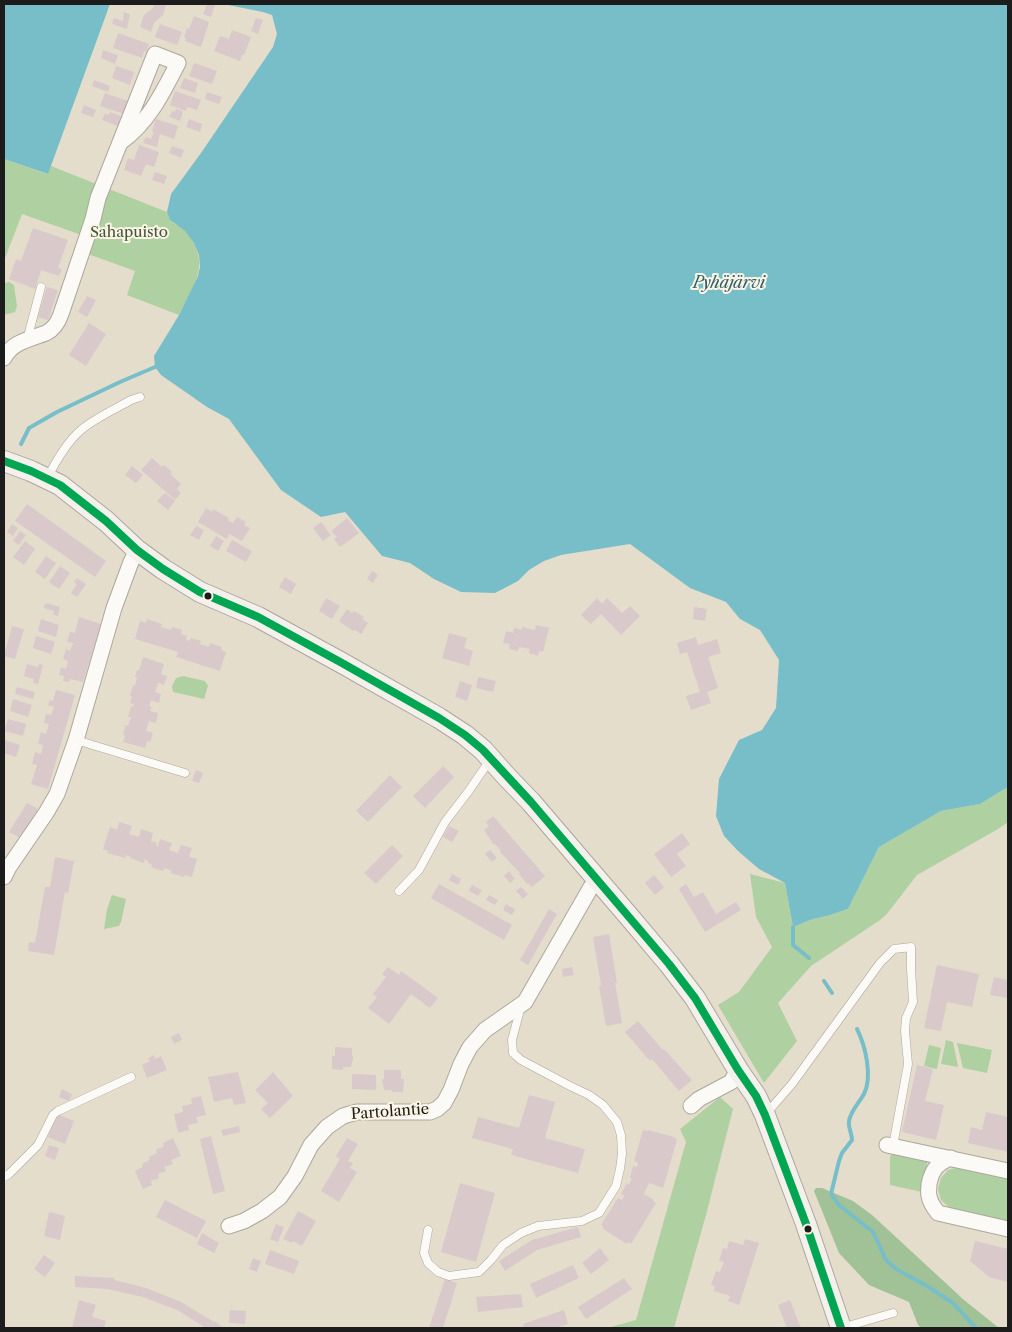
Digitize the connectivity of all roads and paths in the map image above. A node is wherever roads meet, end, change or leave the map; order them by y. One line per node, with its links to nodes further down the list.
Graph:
1 (122, 142): 1 (street); 3 (street)
2 (41, 286): 3 (lane)
3 (26, 340): 4 (street)
4 (4, 358)
5 (140, 397): 7 (lane)
6 (4, 461): 7 (street)
7 (47, 478): 8 (street)
8 (138, 550): 9 (street); 10 (street)
9 (76, 740): 11 (lane); 12 (street)
10 (491, 759): 13 (street); 14 (lane)
11 (184, 773)
12 (4, 877)
13 (599, 882): 15 (street, Partolantie); 16 (street)
14 (399, 891)
15 (522, 1004): 24 (street, Partolantie); 26 (lane)
16 (738, 1070): 18 (street); 19 (street)
17 (131, 1077): 23 (lane)
18 (691, 1106)
19 (765, 1115): 20 (lane); 28 (street)
20 (892, 1143): 21 (street)
21 (951, 1158): 22 (street); 25 (street)
22 (1008, 1171)
23 (4, 1177)
24 (228, 1226)
25 (1008, 1229)
26 (428, 1230)
27 (893, 1313): 28 (lane)
28 (841, 1328)

